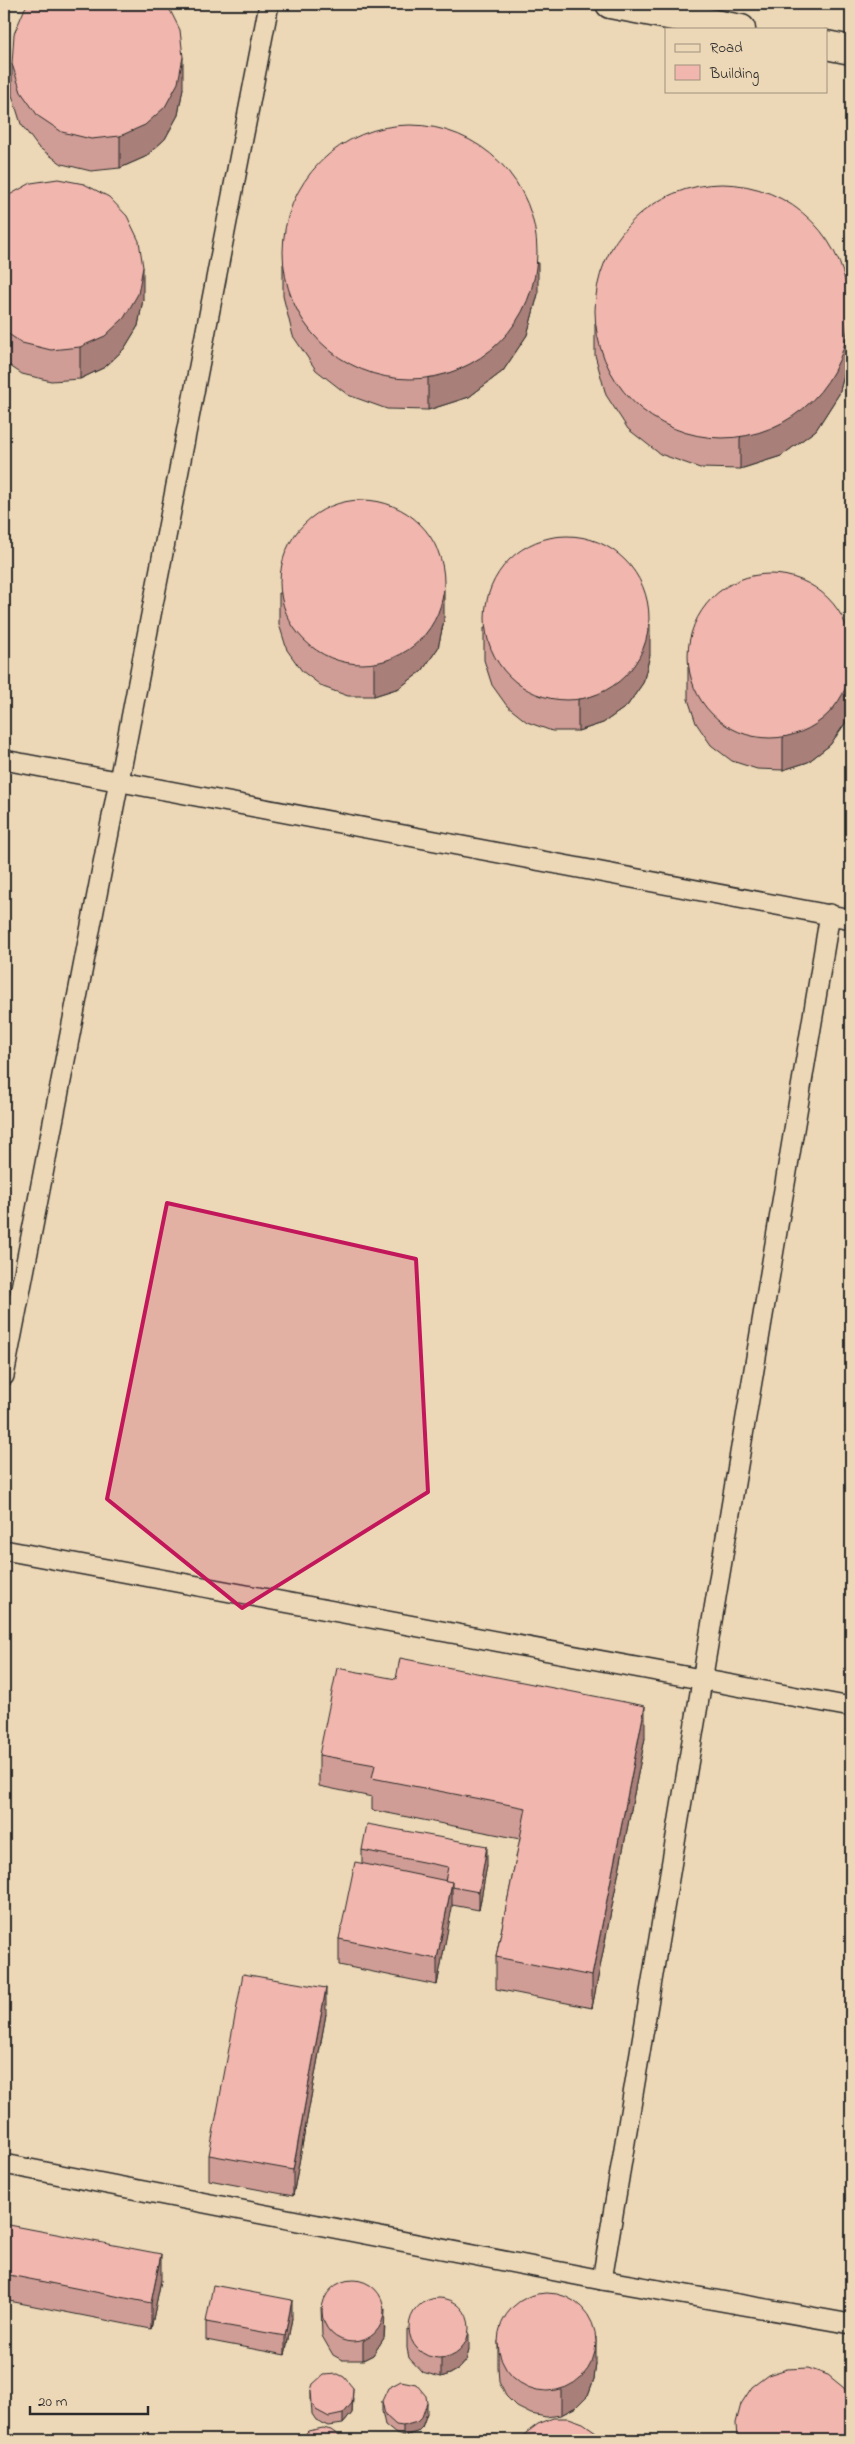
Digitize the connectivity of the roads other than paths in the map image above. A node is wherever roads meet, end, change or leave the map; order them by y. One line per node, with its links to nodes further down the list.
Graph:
1 (269, 4): 7 (lane)
2 (610, 4): 3 (street)
3 (736, 28)
4 (828, 45): 5 (street)
5 (851, 50)
6 (4, 760): 7 (lane)
7 (120, 782): 8 (lane); 10 (lane)
8 (830, 914): 9 (lane); 12 (lane)
9 (851, 918)
10 (4, 1376)
11 (4, 1550): 12 (lane)
12 (702, 1680): 13 (lane); 15 (lane)
13 (851, 1707)
14 (4, 2164): 15 (lane)
15 (602, 2280): 16 (lane)
16 (851, 2324)

